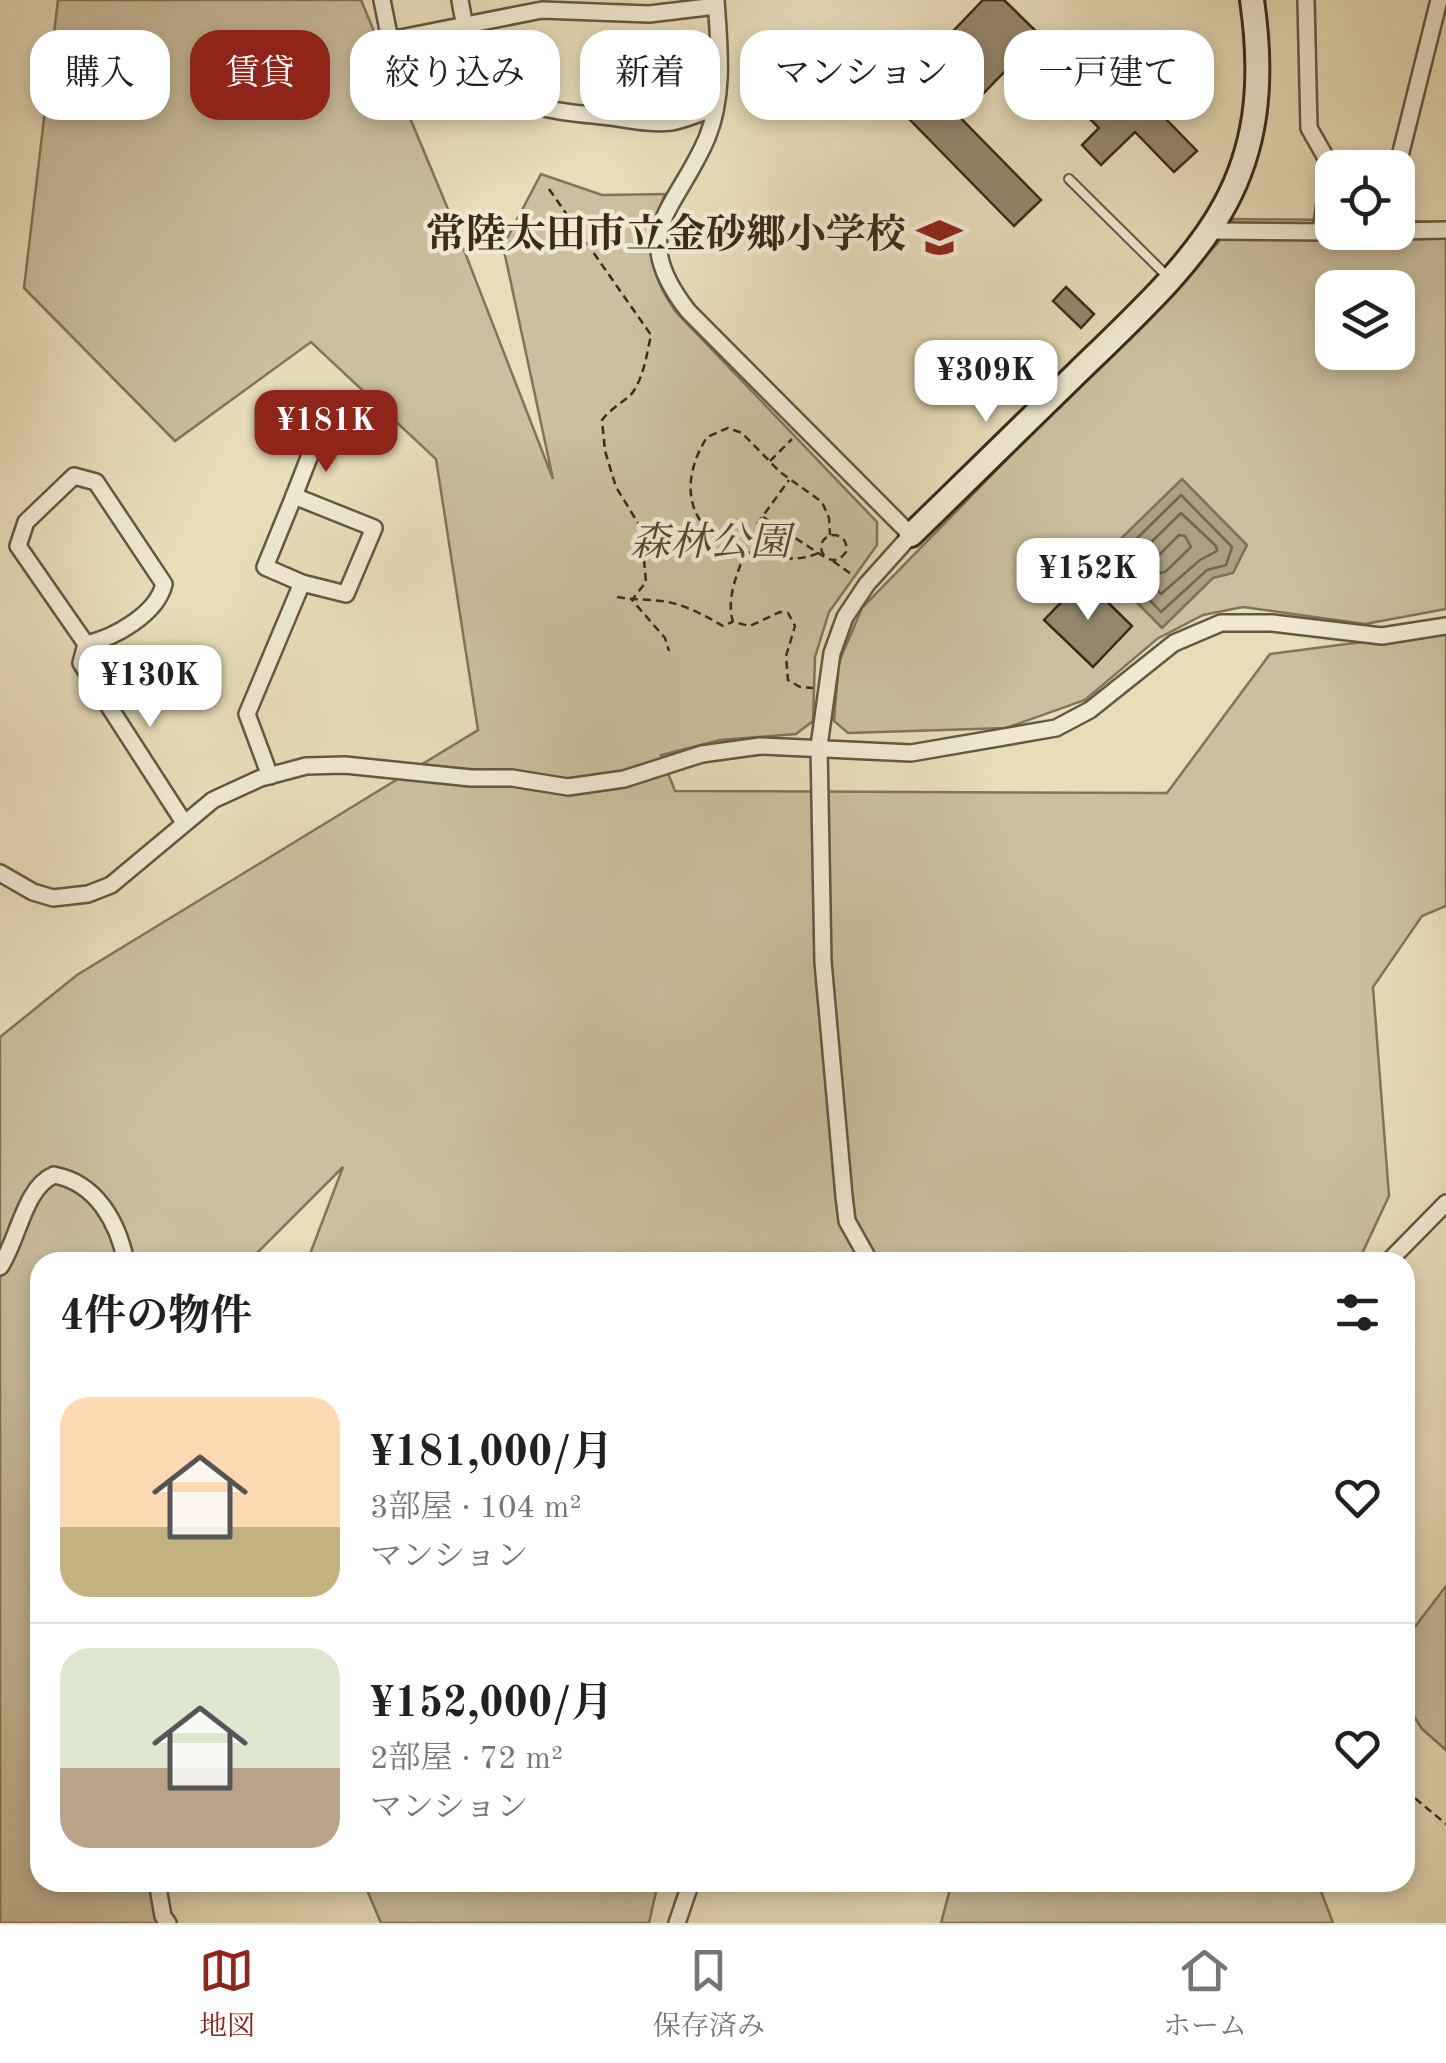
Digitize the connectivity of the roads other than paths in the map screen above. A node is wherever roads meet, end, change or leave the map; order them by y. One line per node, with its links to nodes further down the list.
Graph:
1 (382, 0): 8 (street)
2 (460, 0): 8 (street)
3 (1252, 0): 18 (street)
4 (1306, 0): 14 (street)
5 (1439, 0): 15 (street)
6 (716, 3): 7 (street); 9 (street)
7 (542, 5): 8 (street)
8 (464, 25): 10 (street)
9 (718, 30)
10 (580, 115)
11 (646, 120): 12 (street)
12 (677, 120)
13 (712, 120): 24 (street)
14 (1322, 150)
15 (1401, 150)
16 (1070, 179): 21 (lane)
17 (1446, 230): 19 (street)
18 (1211, 231): 20 (street); 21 (street)
19 (1415, 231)
20 (1315, 232)
21 (1171, 280): 24 (street)
22 (316, 437): 23 (street)
23 (294, 496): 25 (street); 25 (street)
24 (911, 535): 28 (street)
25 (302, 583): 29 (street)
26 (1446, 626): 28 (street)
27 (86, 644): 27 (street); 30 (street)
28 (820, 746): 29 (street); 34 (street)
29 (270, 776): 30 (street)
30 (183, 822): 31 (street)
31 (0, 874)
32 (1446, 1203): 35 (street)
33 (123, 1252): 36 (street)
34 (865, 1252)
35 (1398, 1252)
36 (0, 1267)
37 (158, 1892): 39 (street)
38 (688, 1892): 40 (street)
39 (168, 1923)
40 (677, 1923)

